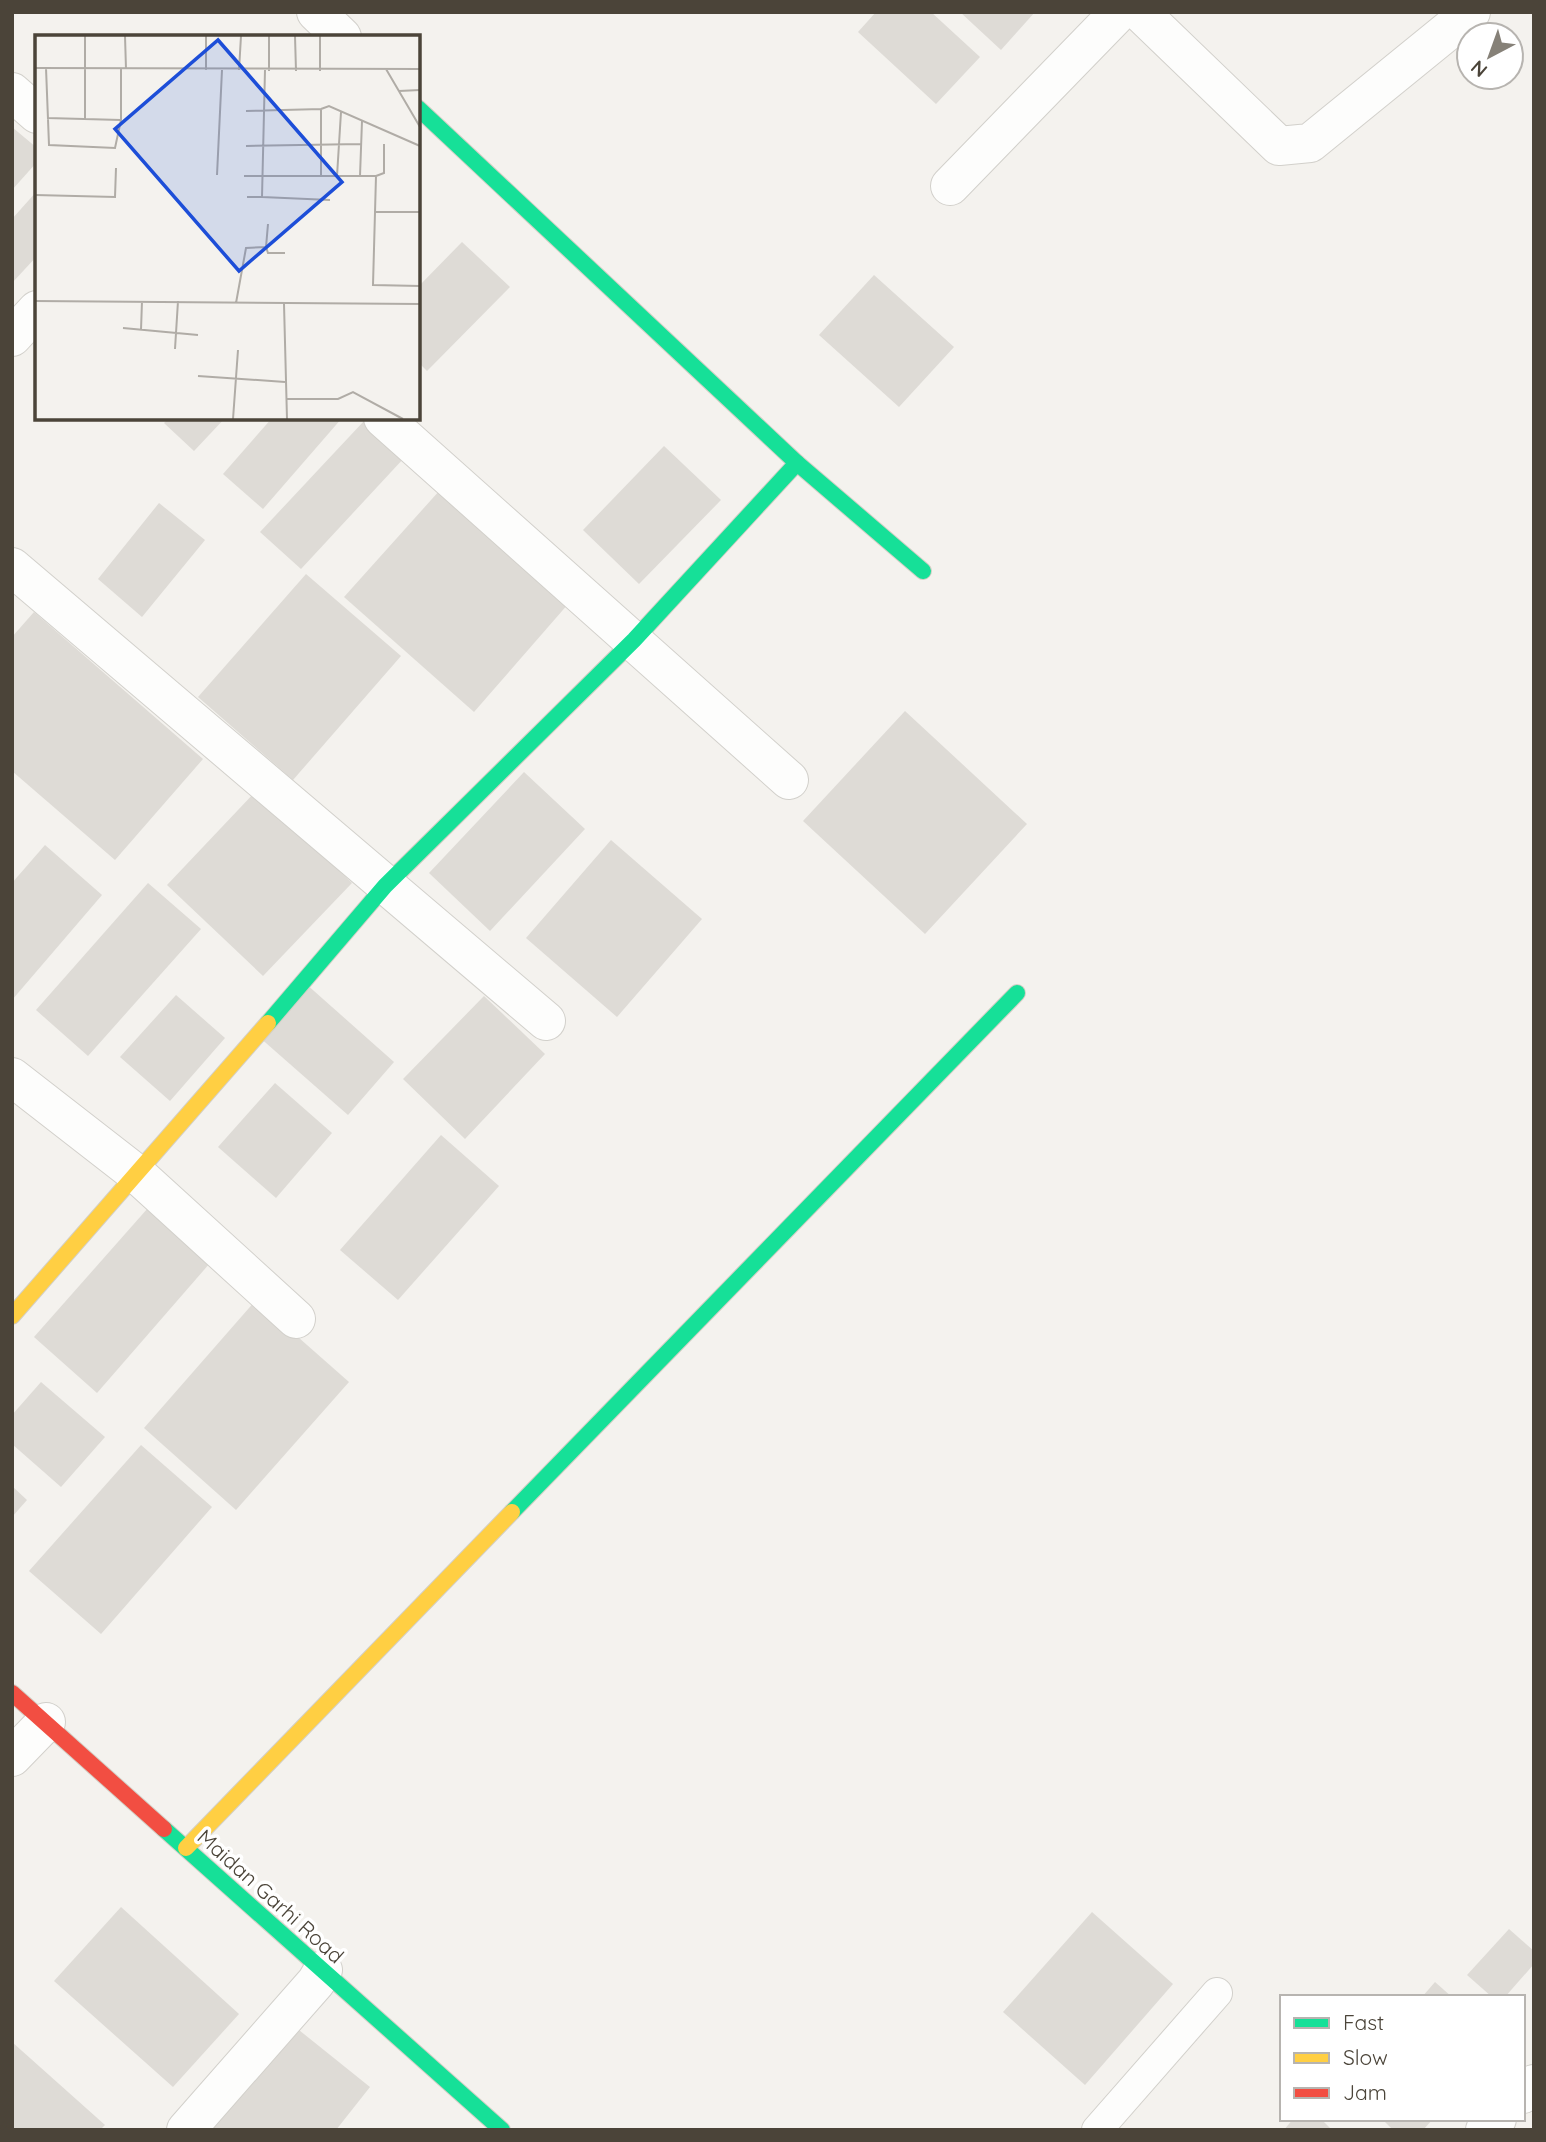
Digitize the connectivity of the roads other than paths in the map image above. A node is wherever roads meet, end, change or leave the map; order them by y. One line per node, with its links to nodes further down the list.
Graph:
1 (316, 12): 5 (street)
2 (1119, 12): 9 (street)
3 (1140, 12): 4 (street)
4 (1471, 12)
5 (340, 35)
6 (12, 92): 8 (street)
7 (420, 110): 13 (street)
8 (35, 112)
9 (950, 186)
10 (35, 312): 11 (street)
11 (12, 337)
12 (385, 420): 16 (street)
13 (797, 463): 15 (street); 16 (street)
14 (12, 568): 18 (street)
15 (923, 572)
16 (634, 640): 17 (street); 18 (street)
17 (789, 780)
18 (385, 886): 20 (street); 22 (street)
19 (1017, 993): 28 (street)
20 (545, 1021)
21 (12, 1077): 22 (street)
22 (138, 1175): 23 (street); 24 (street)
23 (12, 1316)
24 (296, 1319)
25 (12, 1693): 26 (street, Maidan Garhi Road)
26 (46, 1723): 27 (street); 28 (street, Maidan Garhi Road)
27 (12, 1757)
28 (186, 1848): 29 (street, Maidan Garhi Road)
29 (323, 1970): 31 (street); 32 (street, Maidan Garhi Road)
30 (1217, 1993): 33 (lane)
31 (186, 2130)
32 (502, 2130)
33 (1097, 2130)

